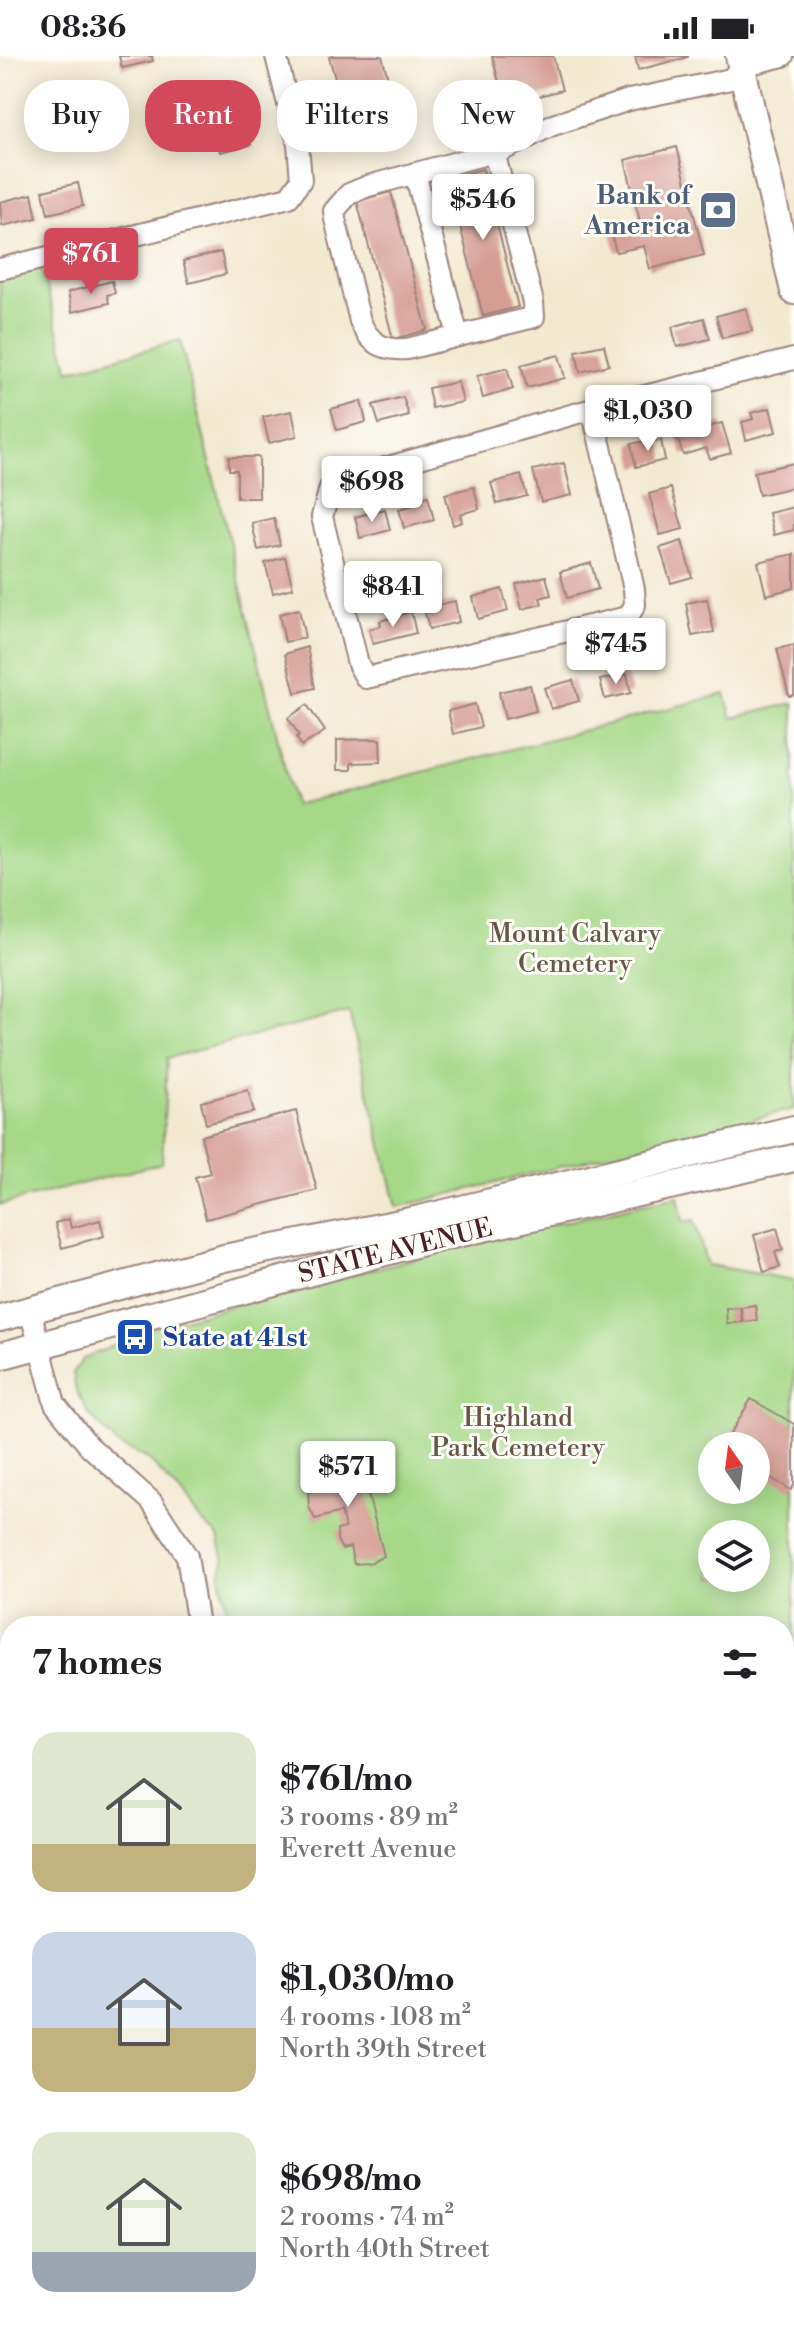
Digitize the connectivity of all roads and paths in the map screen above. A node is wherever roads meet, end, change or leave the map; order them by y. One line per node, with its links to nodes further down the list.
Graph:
1 (276, 56): 7 (street)
2 (783, 56): 3 (street)
3 (741, 61): 4 (street); 8 (main road)
4 (543, 129)
5 (494, 152): 6 (street); 9 (street)
6 (415, 173): 9 (street); 9 (street)
7 (0, 269)
8 (794, 291)
9 (458, 336)
10 (794, 359): 11 (street)
11 (592, 409): 11 (street)
12 (794, 1129): 14 (main road, STATE AVENUE)
13 (794, 1158): 16 (main road, STATE AVENUE)
14 (30, 1310): 15 (main road, STATE AVENUE); 16 (street)
15 (0, 1318)
16 (39, 1345): 17 (main road, STATE AVENUE); 18 (street)
17 (0, 1356)
18 (197, 1616)

